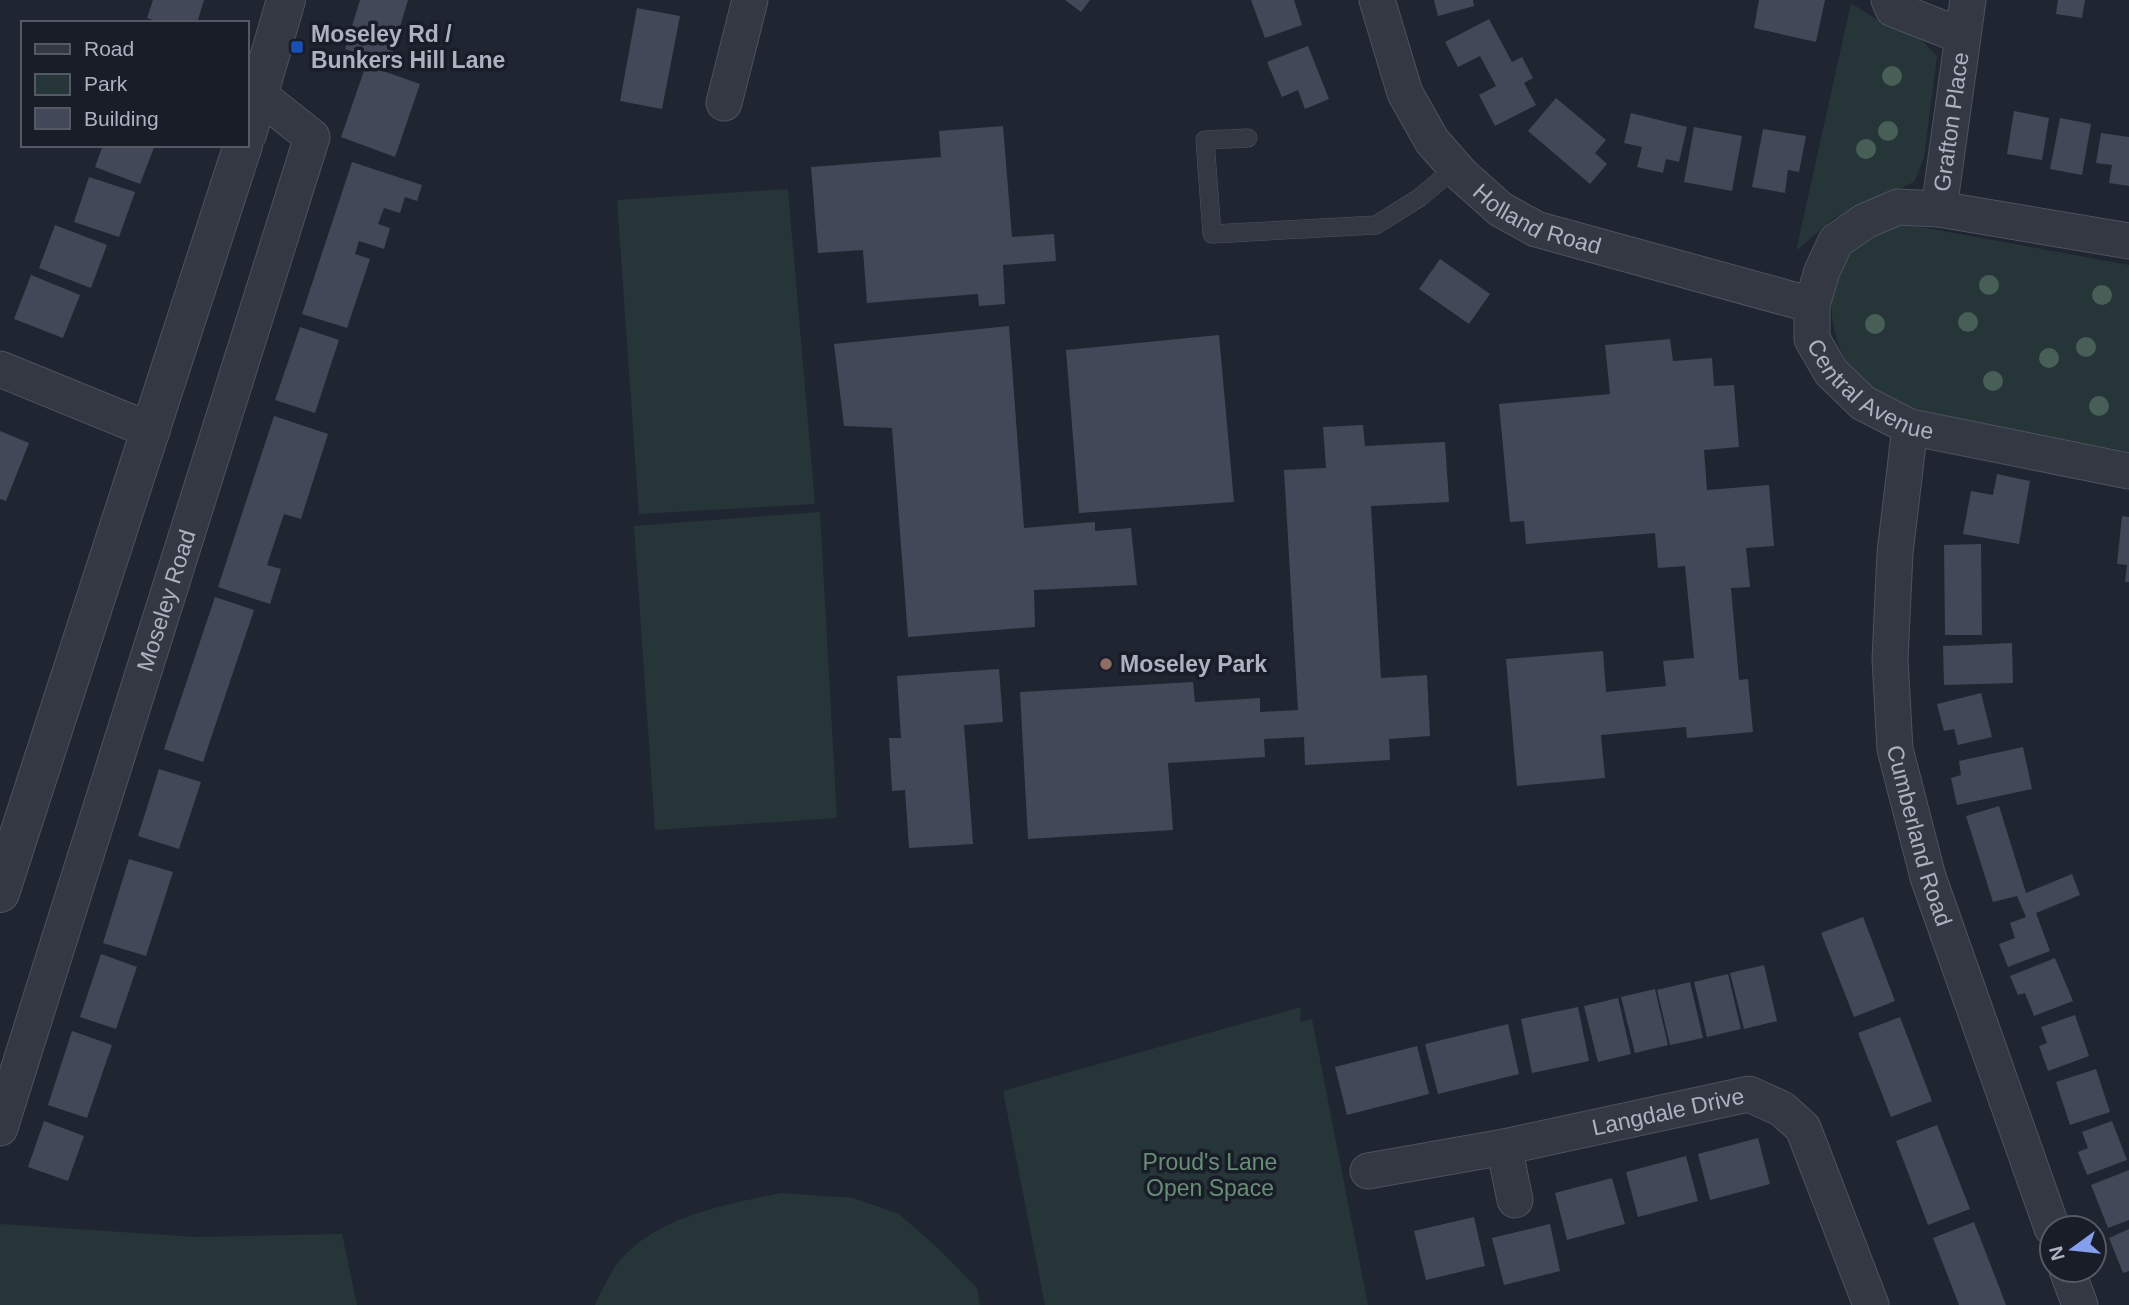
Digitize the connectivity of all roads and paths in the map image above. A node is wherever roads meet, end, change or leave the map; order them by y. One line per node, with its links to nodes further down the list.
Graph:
1 (286, 0): 7 (street)
2 (750, 0): 8 (street)
3 (1377, 0): 12 (street, Holland Road)
4 (1889, 0): 6 (street, Grafton Place)
5 (1968, 0): 6 (street, Grafton Place)
6 (1962, 36): 13 (street, Grafton Place)
7 (259, 95): 9 (street); 21 (street, Moseley Road)
8 (724, 103)
9 (248, 131)
10 (1248, 138): 12 (lane)
11 (242, 147): 18 (street)
12 (1456, 167): 15 (street, Holland Road)
13 (1940, 209): 14 (street, Central Avenue); 15 (street, Central Avenue)
14 (2129, 242)
15 (1812, 305): 17 (street, Central Avenue)
16 (0, 369): 18 (street)
17 (1910, 427): 19 (street, Central Avenue); 25 (street, Cumberland Road)
18 (152, 430): 20 (street)
19 (2129, 471)
20 (0, 893)
21 (0, 1128)
22 (1504, 1147): 23 (street, Langdale Drive); 24 (street); 27 (street, Langdale Drive)
23 (1368, 1171)
24 (1515, 1200)
25 (2047, 1214)
26 (2072, 1284): 28 (street)
27 (1871, 1305)
28 (2080, 1305)

